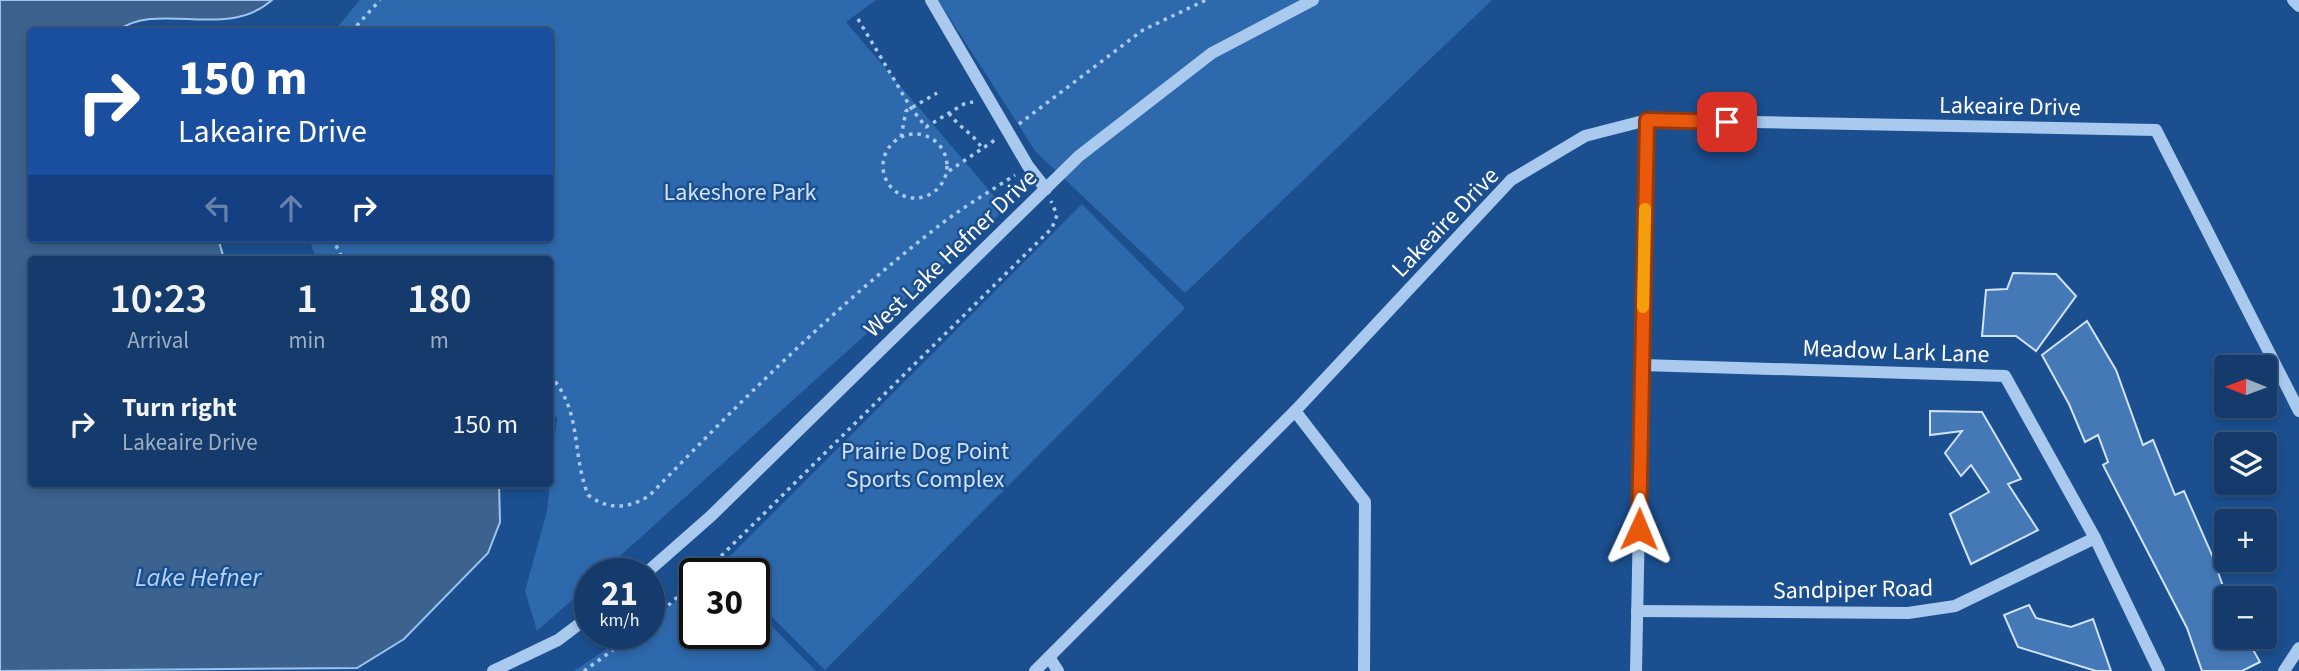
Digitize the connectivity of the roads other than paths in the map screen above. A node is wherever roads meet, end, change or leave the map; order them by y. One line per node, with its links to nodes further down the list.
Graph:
1 (931, 0): 6 (street)
2 (1313, 0): 6 (street, West Lake Hefner Drive)
3 (2293, 0): 4 (street)
4 (2299, 6)
5 (1647, 120): 7 (street); 8 (street, Lakeaire Drive); 9 (street, Lakeaire Drive)
6 (1046, 189): 11 (street, West Lake Hefner Drive)
7 (1642, 365): 10 (street, Meadow Lark Lane); 12 (street)
8 (1295, 411): 15 (street, Lakeaire Drive); 19 (street)
9 (2299, 411)
10 (2095, 538): 12 (street, Sandpiper Road); 21 (street)
11 (663, 558)
12 (1637, 611): 20 (street)
13 (574, 628): 16 (street)
14 (2299, 648): 22 (street)
15 (1049, 657): 17 (street, Lakeaire Drive); 18 (street)
16 (493, 671)
17 (1035, 671)
18 (1058, 671)
19 (1364, 671)
20 (1636, 671)
21 (2159, 671)
22 (2284, 671)

